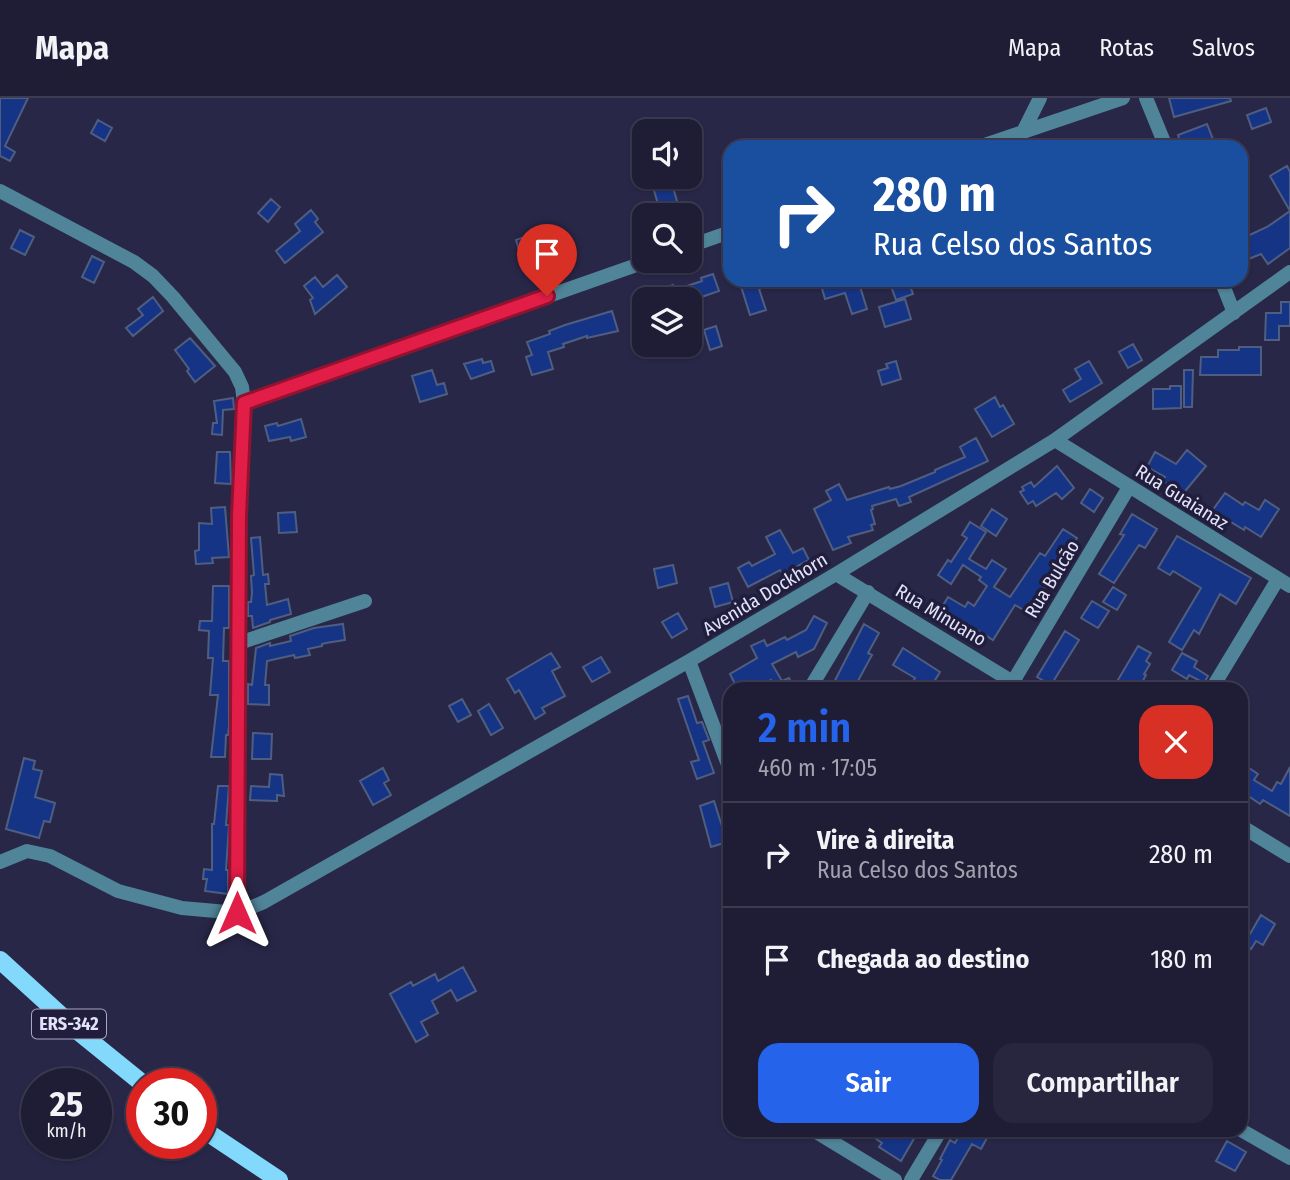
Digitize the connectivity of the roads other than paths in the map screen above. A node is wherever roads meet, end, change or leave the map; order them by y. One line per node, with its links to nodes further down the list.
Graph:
1 (1040, 98): 4 (street)
2 (1123, 98): 4 (street)
3 (1146, 98): 6 (street)
4 (1023, 132): 5 (street)
5 (1000, 140)
6 (1163, 140)
7 (0, 191): 14 (street)
8 (723, 234): 9 (street)
9 (702, 242)
10 (632, 267): 14 (street)
11 (1290, 272): 13 (street, Avenida Dockhorn)
12 (1224, 287): 13 (street)
13 (1234, 313): 15 (street, Avenida Dockhorn)
14 (244, 403): 21 (street)
15 (1055, 440): 16 (street, Rua Guaianaz); 17 (street, Avenida Dockhorn)
16 (1129, 487): 18 (street, Rua Guaianaz); 25 (street, Rua Bulcão)
17 (836, 574): 19 (street, Rua Minuano); 22 (street, Avenida Dockhorn)
18 (1284, 583): 26 (street)
19 (867, 593): 23 (street); 24 (street, Rua Minuano)
20 (365, 601): 21 (street)
21 (239, 643): 31 (street)
22 (689, 661): 27 (street); 31 (street, Avenida Dockhorn)
23 (814, 682)
24 (1008, 682)
25 (1019, 682)
26 (1216, 682)
27 (723, 751)
28 (1248, 830): 29 (street)
29 (1290, 856)
30 (0, 862): 31 (street)
31 (237, 913)
32 (0, 960): 33 (main road, ERS-342)
33 (126, 1070)
34 (1248, 1134): 38 (street)
35 (824, 1137): 40 (street)
36 (937, 1137): 41 (street)
37 (217, 1139): 39 (main road)
38 (1290, 1157)
39 (279, 1180)
40 (895, 1180)
41 (911, 1180)

